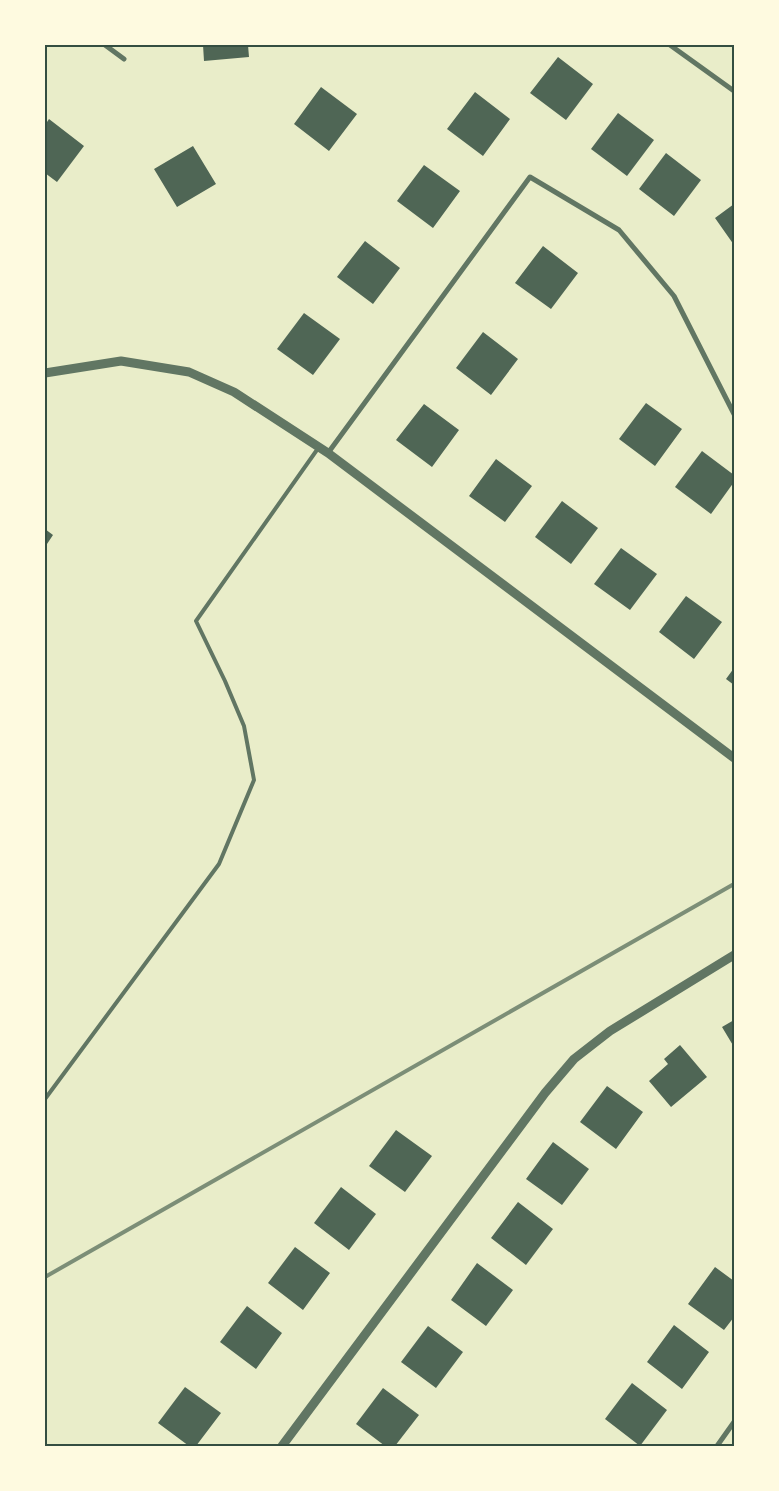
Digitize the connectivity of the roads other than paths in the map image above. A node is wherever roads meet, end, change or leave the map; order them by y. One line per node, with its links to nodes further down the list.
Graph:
1 (105, 45): 3 (street)
2 (670, 45): 4 (street)
3 (124, 59)
4 (734, 91)
5 (45, 372): 7 (street)
6 (734, 414): 8 (street)
7 (319, 447): 8 (street); 11 (lane)
8 (328, 453): 9 (street)
9 (734, 758)
10 (734, 955): 13 (street)
11 (45, 1099)
12 (734, 1422): 14 (street)
13 (282, 1446)
14 (717, 1446)

